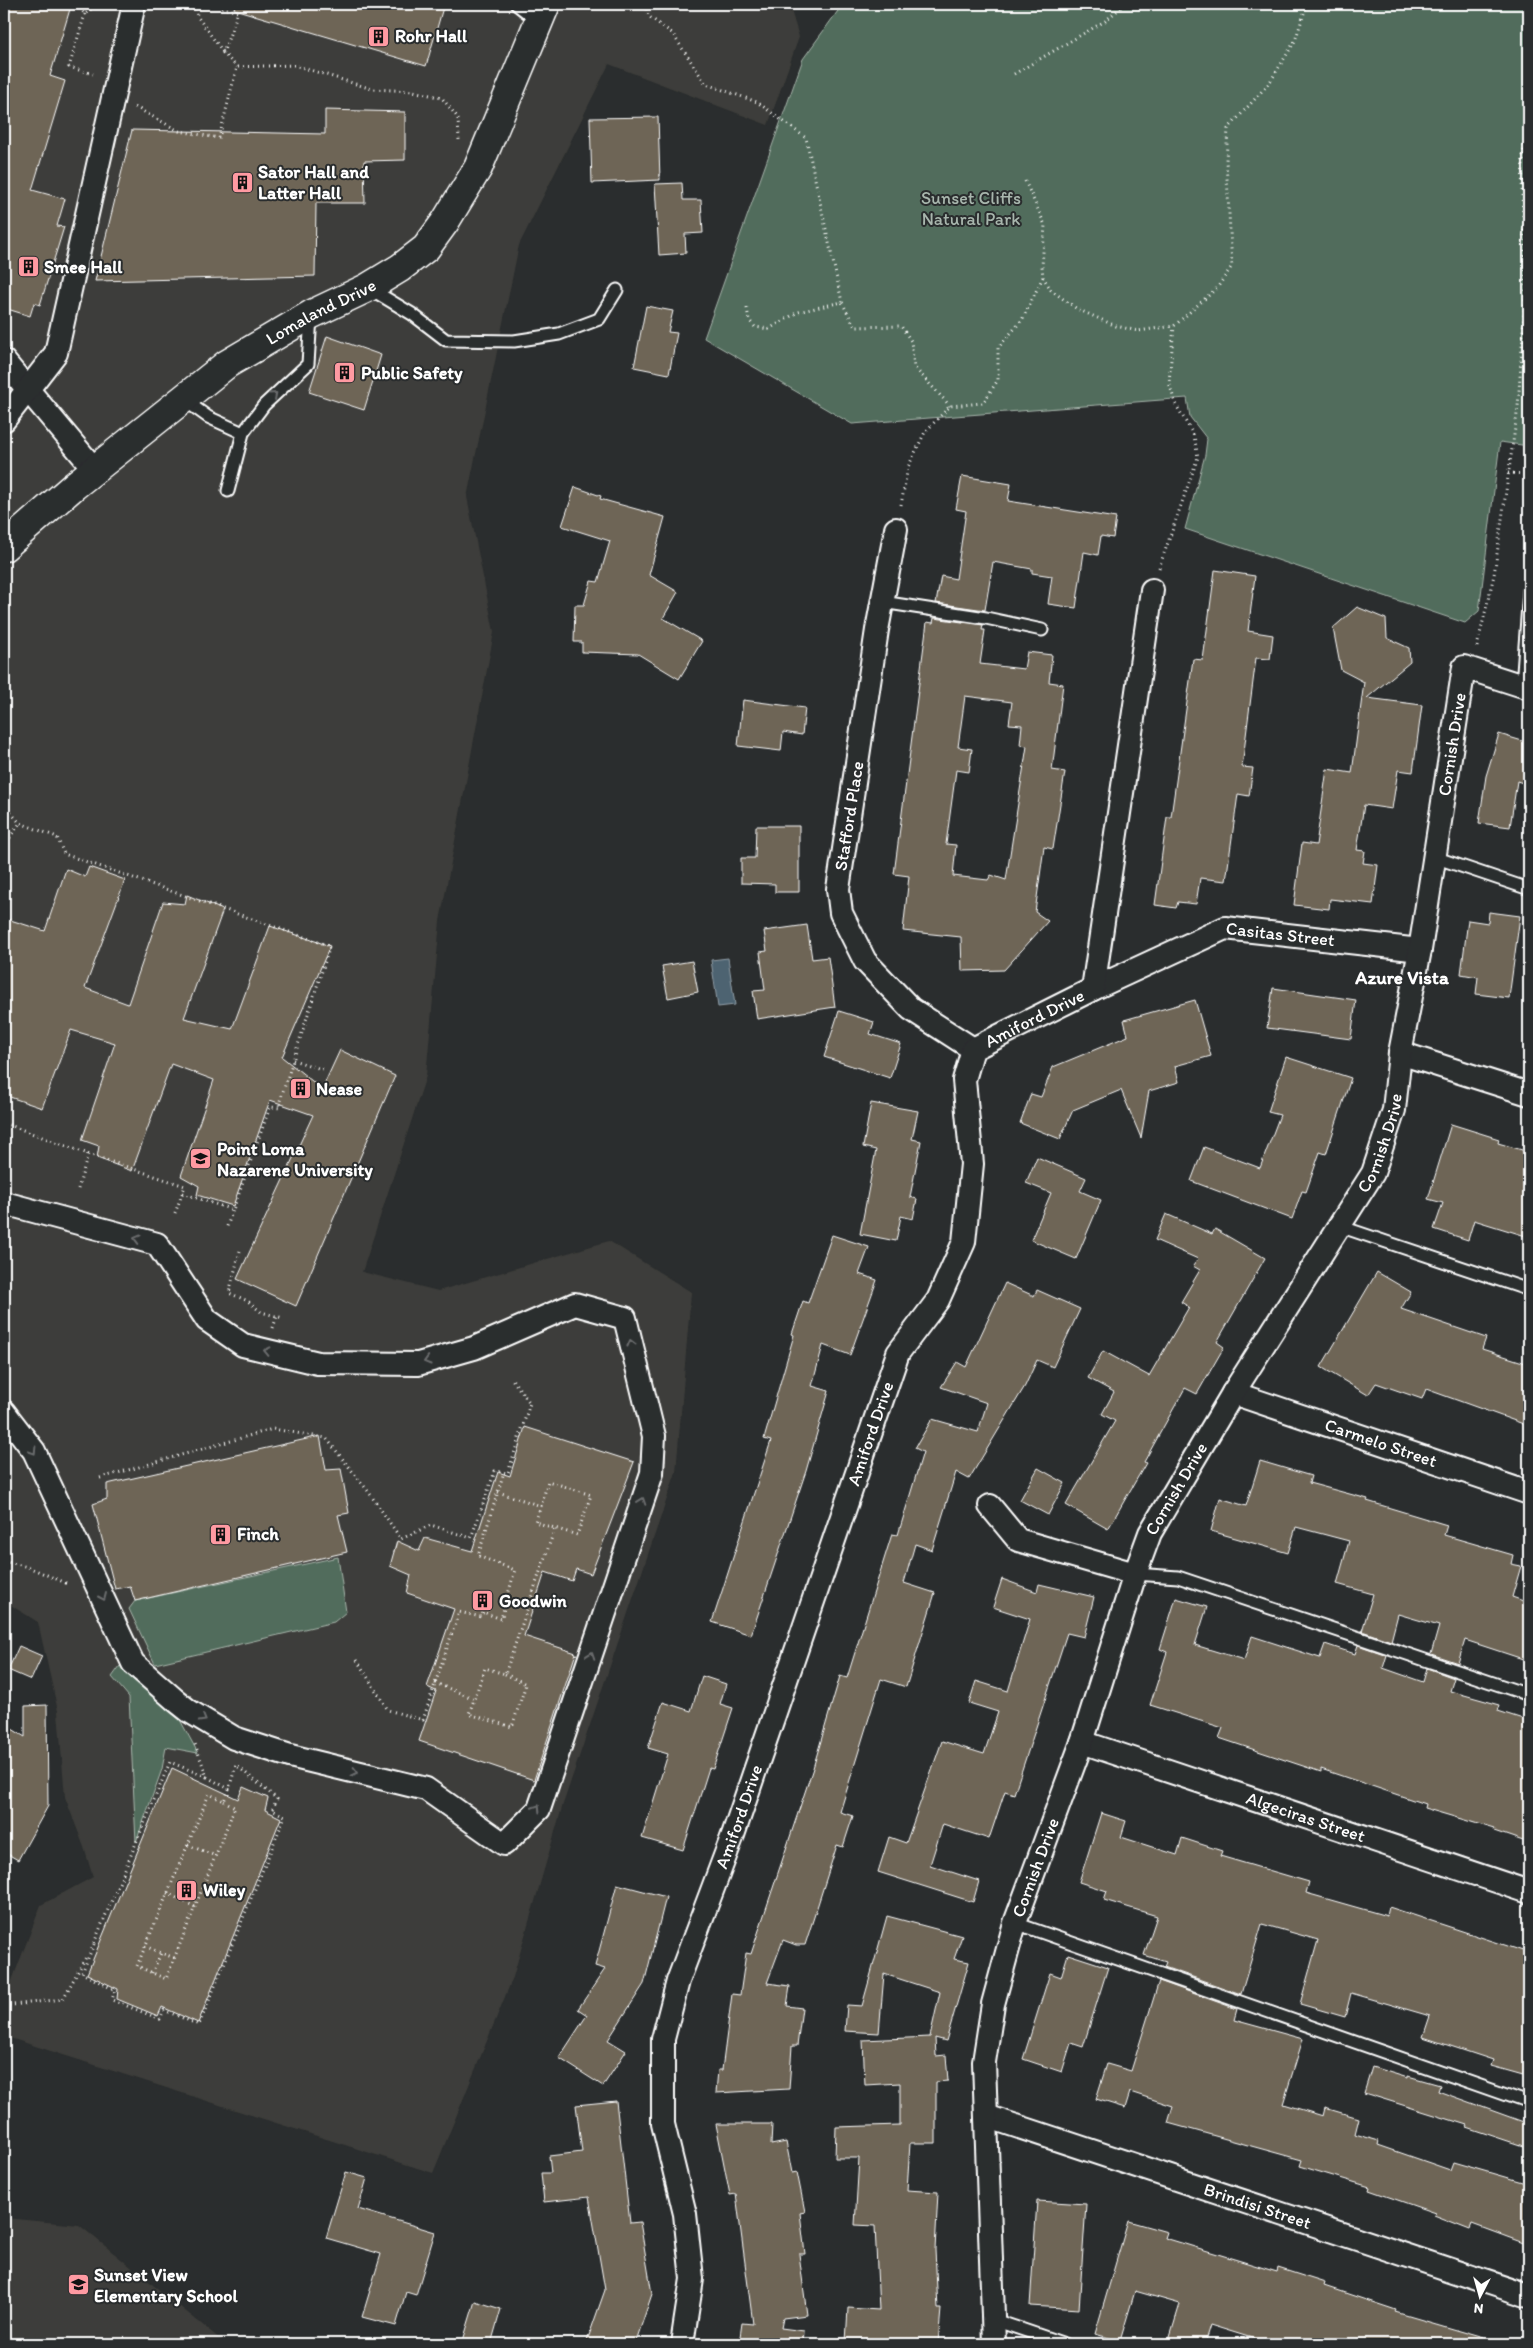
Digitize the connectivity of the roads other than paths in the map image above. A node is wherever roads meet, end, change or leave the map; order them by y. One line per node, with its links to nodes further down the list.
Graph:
1 (134, 4): 8 (street)
2 (516, 4): 3 (lane)
3 (542, 13): 4 (street, Lomaland Drive)
4 (367, 288): 5 (lane); 6 (street, Lomaland Drive)
5 (617, 290)
6 (312, 314): 9 (street, Lomaland Drive); 11 (lane, one-way to 6)
7 (5, 365): 8 (street)
8 (28, 390): 10 (street); 12 (street)
9 (183, 399): 11 (lane); 12 (street, Lomaland Drive)
10 (4, 420)
11 (243, 433): 13 (lane)
12 (95, 470): 15 (street, Lomaland Drive)
13 (228, 491)
14 (896, 529): 18 (street, Stafford Place)
15 (4, 547)
16 (1152, 590): 24 (street, Amiford Drive)
17 (1529, 591): 20 (lane)
18 (882, 602): 19 (lane); 25 (street, Stafford Place)
19 (1042, 630)
20 (1526, 687): 21 (street, Cornish Drive)
21 (1434, 857): 22 (lane); 23 (street, Cornish Drive)
22 (1529, 889)
23 (1420, 950): 24 (street, Casitas Street); 26 (street, Cornish Drive)
24 (1093, 989): 25 (street, Amiford Drive)
25 (973, 1049): 44 (street, Amiford Drive)
26 (1400, 1053): 27 (street); 29 (street, Cornish Drive)
27 (1529, 1094)
28 (4, 1203): 32 (street, one-way to 28)
29 (1340, 1226): 30 (lane); 31 (street, Cornish Drive)
30 (1529, 1290)
31 (1233, 1393): 33 (street, Carmelo Street); 35 (street, Cornish Drive)
32 (4, 1412)
33 (1529, 1492)
34 (990, 1506): 35 (street)
35 (1135, 1574): 36 (lane); 37 (street, Cornish Drive)
36 (1529, 1695)
37 (1082, 1742): 38 (street, Algeciras Street); 39 (street, Cornish Drive)
38 (1529, 1892)
39 (1015, 1923): 40 (lane); 41 (street, Cornish Drive)
40 (1529, 2103)
41 (986, 2116): 42 (street, Brindisi Street); 43 (street, Cornish Drive)
42 (1529, 2296)
43 (994, 2320): 45 (street, Cornish Drive); 46 (lane)
44 (682, 2344)
45 (994, 2344)
46 (1065, 2344)

